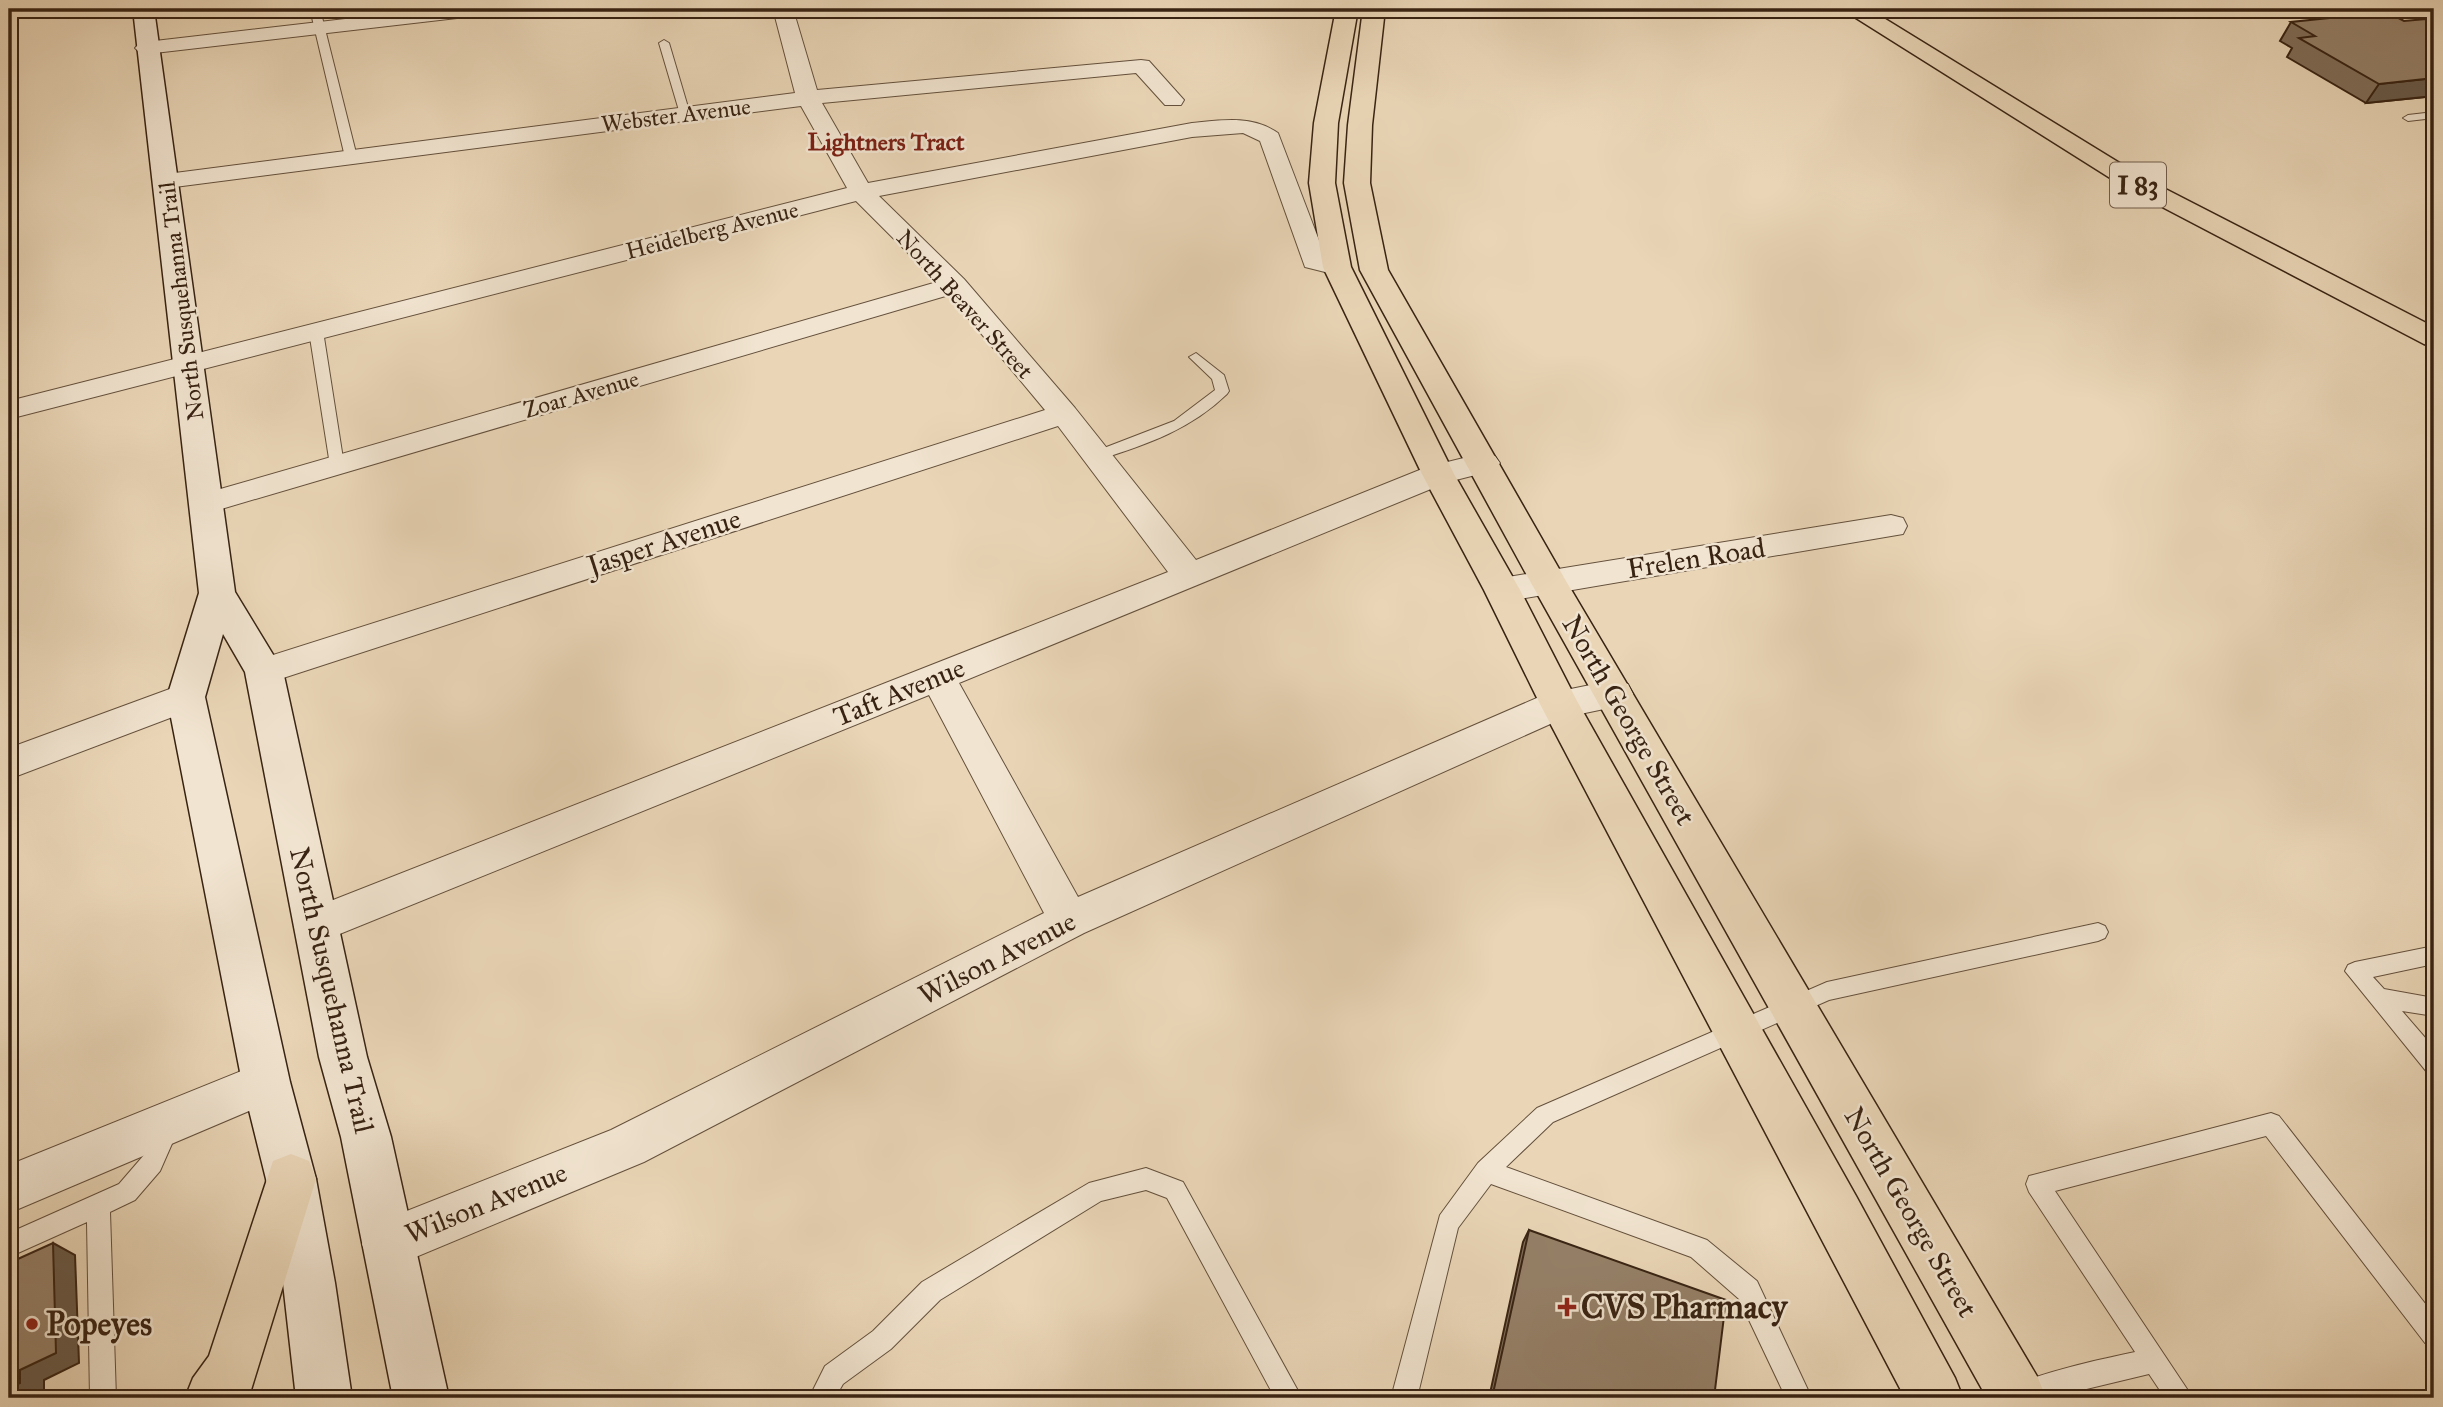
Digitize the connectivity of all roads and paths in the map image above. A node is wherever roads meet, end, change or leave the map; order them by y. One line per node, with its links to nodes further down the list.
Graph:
1 (143, 9): 9 (main road, North Susquehanna Trail)
2 (483, 9): 7 (street)
3 (783, 9): 10 (street, North Beaver Street)
4 (1347, 9): 18 (main road, North George Street)
5 (1374, 9): 28 (main road, North George Street)
6 (1863, 10): 20 (main road, I 83); 22 (main road, I 83)
7 (318, 18): 9 (street); 15 (lane)
8 (664, 43): 12 (lane)
9 (146, 48): 16 (main road, North Susquehanna Trail)
10 (808, 98): 11 (street, Webster Avenue); 12 (street, Webster Avenue); 17 (street, North Beaver Street)
11 (1173, 100)
12 (685, 114): 15 (street, Webster Avenue)
13 (2434, 115): 14 (lane)
14 (2408, 118)
15 (351, 157): 16 (street, Webster Avenue)
16 (167, 181): 24 (main road, North Susquehanna Trail)
17 (861, 192): 18 (street, Heidelberg Avenue); 19 (street, North Beaver Street); 21 (street, Heidelberg Avenue)
18 (1337, 267): 30 (main road, North George Street)
19 (955, 285): 26 (street, North Beaver Street); 29 (street, Zoar Avenue)
20 (2434, 322)
21 (316, 331): 24 (street, Heidelberg Avenue); 29 (lane)
22 (2434, 338)
23 (1196, 357): 27 (lane)
24 (187, 364): 25 (street, Heidelberg Avenue); 31 (main road, North Susquehanna Trail)
25 (9, 410)
26 (1064, 414): 27 (street, North Beaver Street); 37 (street, Jasper Avenue)
27 (1096, 456): 33 (street, North Beaver Street)
28 (1484, 463): 30 (street, Taft Avenue); 34 (main road, North George Street)
29 (337, 465): 31 (street, Zoar Avenue)
30 (1438, 474): 33 (street, Taft Avenue); 35 (main road, North George Street)
31 (207, 503): 36 (main road, North Susquehanna Trail)
32 (1891, 526): 34 (street, Frelen Road)
33 (1190, 576): 38 (street, Taft Avenue)
34 (1548, 581): 35 (street, Frelen Road); 39 (main road, North George Street)
35 (1502, 590): 41 (main road, North George Street)
36 (217, 593): 37 (main road, North Susquehanna Trail); 40 (main road, North Susquehanna Trail)
37 (264, 671): 44 (main road, North Susquehanna Trail)
38 (938, 677): 43 (street); 44 (street, Taft Avenue)
39 (1615, 694): 41 (street, Wilson Avenue); 48 (main road, North George Street)
40 (186, 697): 42 (street); 52 (main road, North Susquehanna Trail)
41 (1559, 704): 43 (street, Wilson Avenue); 50 (main road, North George Street)
42 (9, 764)
43 (1069, 920): 58 (street, Wilson Avenue)
44 (315, 926): 58 (main road, North Susquehanna Trail)
45 (2098, 932): 48 (lane)
46 (2434, 955): 47 (lane)
47 (2379, 998): 49 (lane); 51 (lane)
48 (1793, 1006): 50 (lane); 63 (main road, North George Street)
49 (2434, 1007)
50 (1737, 1032): 54 (lane); 71 (main road, North George Street)
51 (2434, 1064)
52 (266, 1082): 53 (street); 55 (main road, North Susquehanna Trail)
53 (172, 1121): 56 (street); 57 (lane)
54 (1486, 1171): 62 (lane); 70 (lane)
55 (292, 1179): 65 (main road); 66 (main road, North Susquehanna Trail)
56 (9, 1189)
57 (98, 1205): 59 (lane); 64 (lane)
58 (387, 1244): 67 (main road, North Susquehanna Trail)
59 (9, 1245)
60 (2434, 1334): 61 (lane)
61 (2154, 1360): 63 (lane); 72 (lane)
62 (1796, 1395)
63 (2017, 1397)
64 (103, 1398)
65 (213, 1398)
66 (324, 1398)
67 (421, 1398)
68 (822, 1398): 69 (lane)
69 (1289, 1398)
70 (1404, 1398)
71 (1935, 1398)
72 (2180, 1398)

